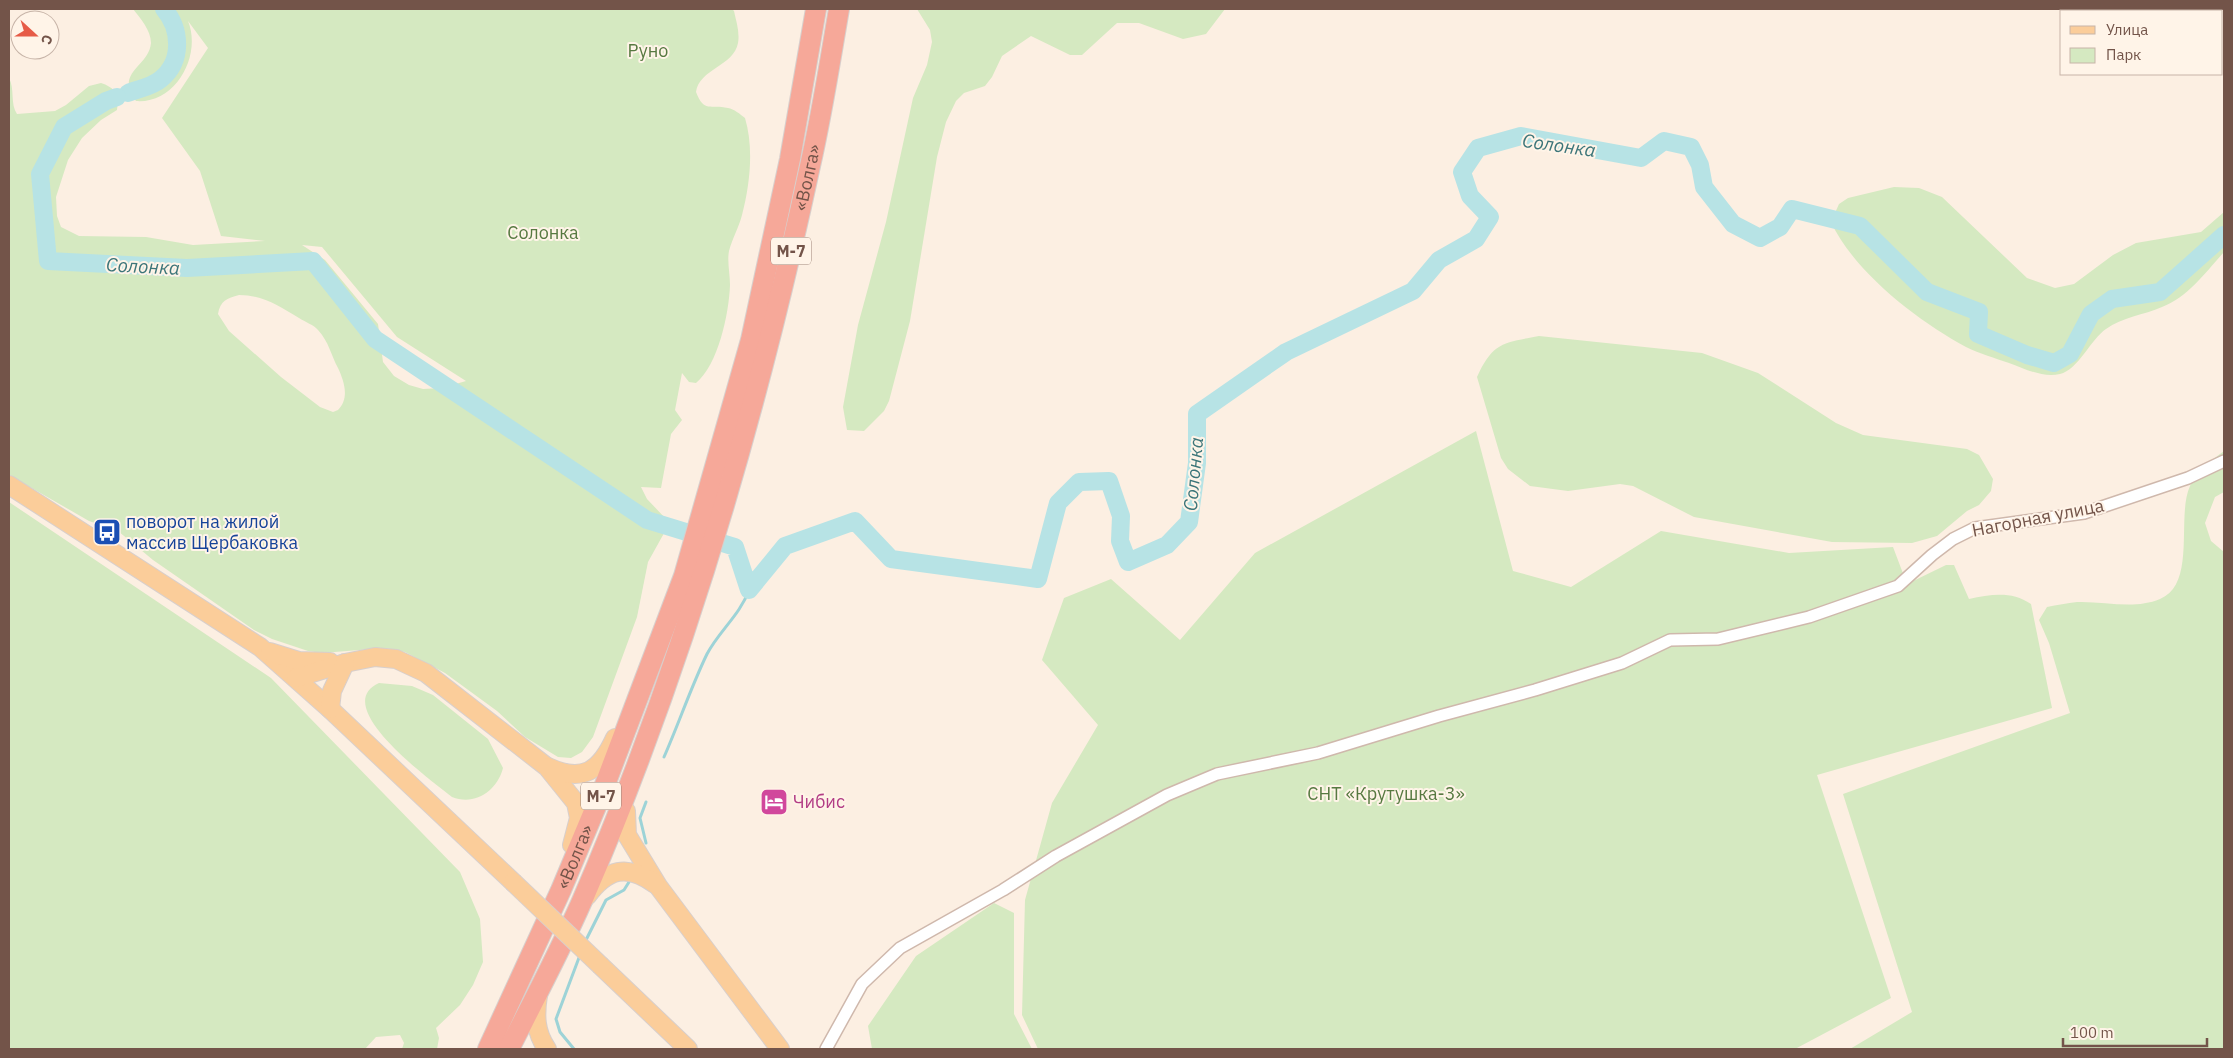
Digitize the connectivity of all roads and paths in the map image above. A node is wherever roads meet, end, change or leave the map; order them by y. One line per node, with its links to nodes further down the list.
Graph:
1 (816, 9): 5 (highway, «Волга» / М-7)
2 (839, 9): 5 (highway, «Волга» / М-7)
3 (2221, 463): 24 (street, Нагорная улица)
4 (9, 485): 7 (main road)
5 (720, 487): 6 (highway, М-7)
6 (693, 578): 10 (highway, «Волга» / М-7); 12 (highway, «Волга» / М-7)
7 (260, 647): 8 (main road); 9 (main road)
8 (345, 663): 9 (main road); 11 (main road); 13 (main road)
9 (296, 678): 11 (main road)
10 (636, 700): 13 (main road); 16 (highway, «Волга» / М-7)
11 (330, 709): 22 (main road, bridge)
12 (638, 759): 14 (main road); 17 (highway, «Волга» / М-7)
13 (547, 767): 16 (main road)
14 (626, 810): 15 (main road); 17 (main road)
15 (658, 886): 17 (main road); 23 (main road)
16 (561, 890): 19 (highway, «Волга» / М-7)
17 (588, 894): 18 (highway, «Волга» / М-7)
18 (539, 990): 20 (highway, «Волга» / М-7); 21 (main road)
19 (488, 1049)
20 (509, 1049)
21 (547, 1049)
22 (688, 1049)
23 (780, 1049)
24 (826, 1049)

